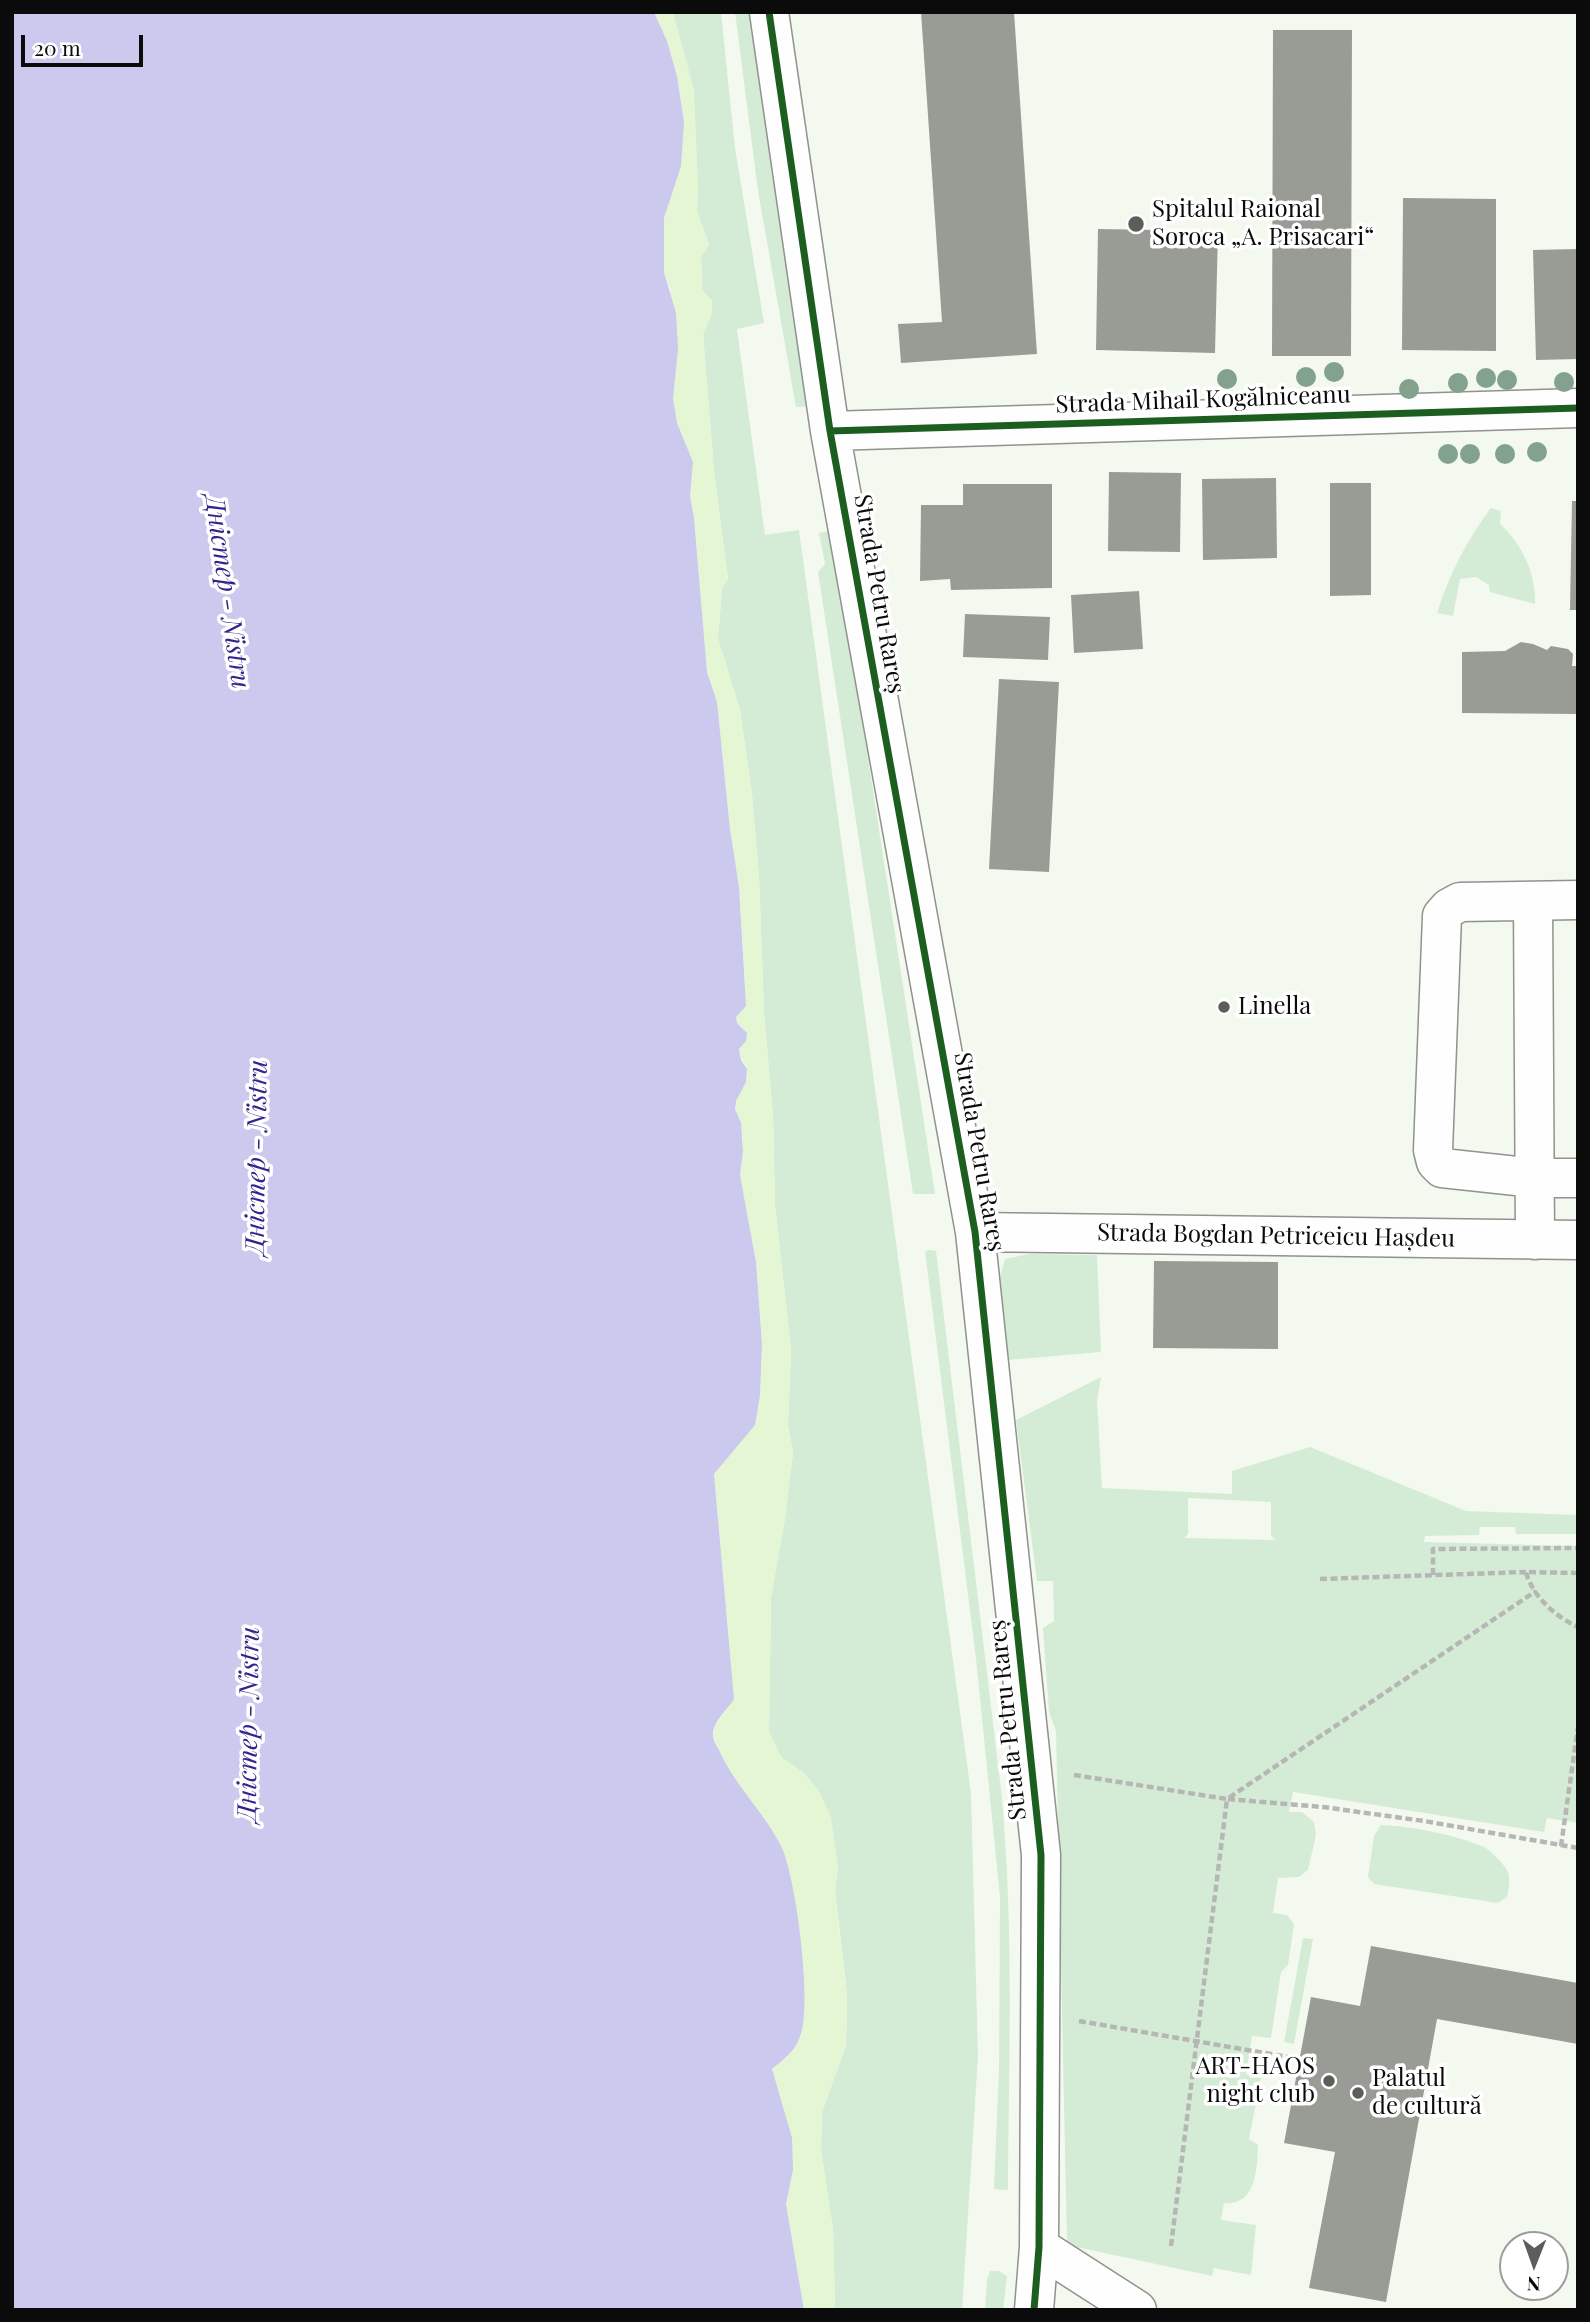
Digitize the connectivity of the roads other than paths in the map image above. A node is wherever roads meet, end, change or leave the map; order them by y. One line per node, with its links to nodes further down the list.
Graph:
1 (769, 12): 3 (street, Strada Petru Rareș)
2 (1578, 408): 3 (street, Strada Mihail Kogălniceanu)
3 (830, 431): 8 (street, Strada Petru Rareș)
4 (1578, 900): 5 (street)
5 (1533, 902): 6 (street); 6 (street)
6 (1535, 1178): 7 (street); 9 (street)
7 (1578, 1178)
8 (975, 1232): 9 (street, Strada Bogdan Petriceicu Hașdeu); 11 (street, Strada Petru Rareș)
9 (1535, 1240): 10 (street, Strada Bogdan Petriceicu Hașdeu)
10 (1578, 1240)
11 (1039, 2247): 12 (street, Strada Petru Rareș); 13 (street)
12 (1034, 2310)
13 (1137, 2310)

